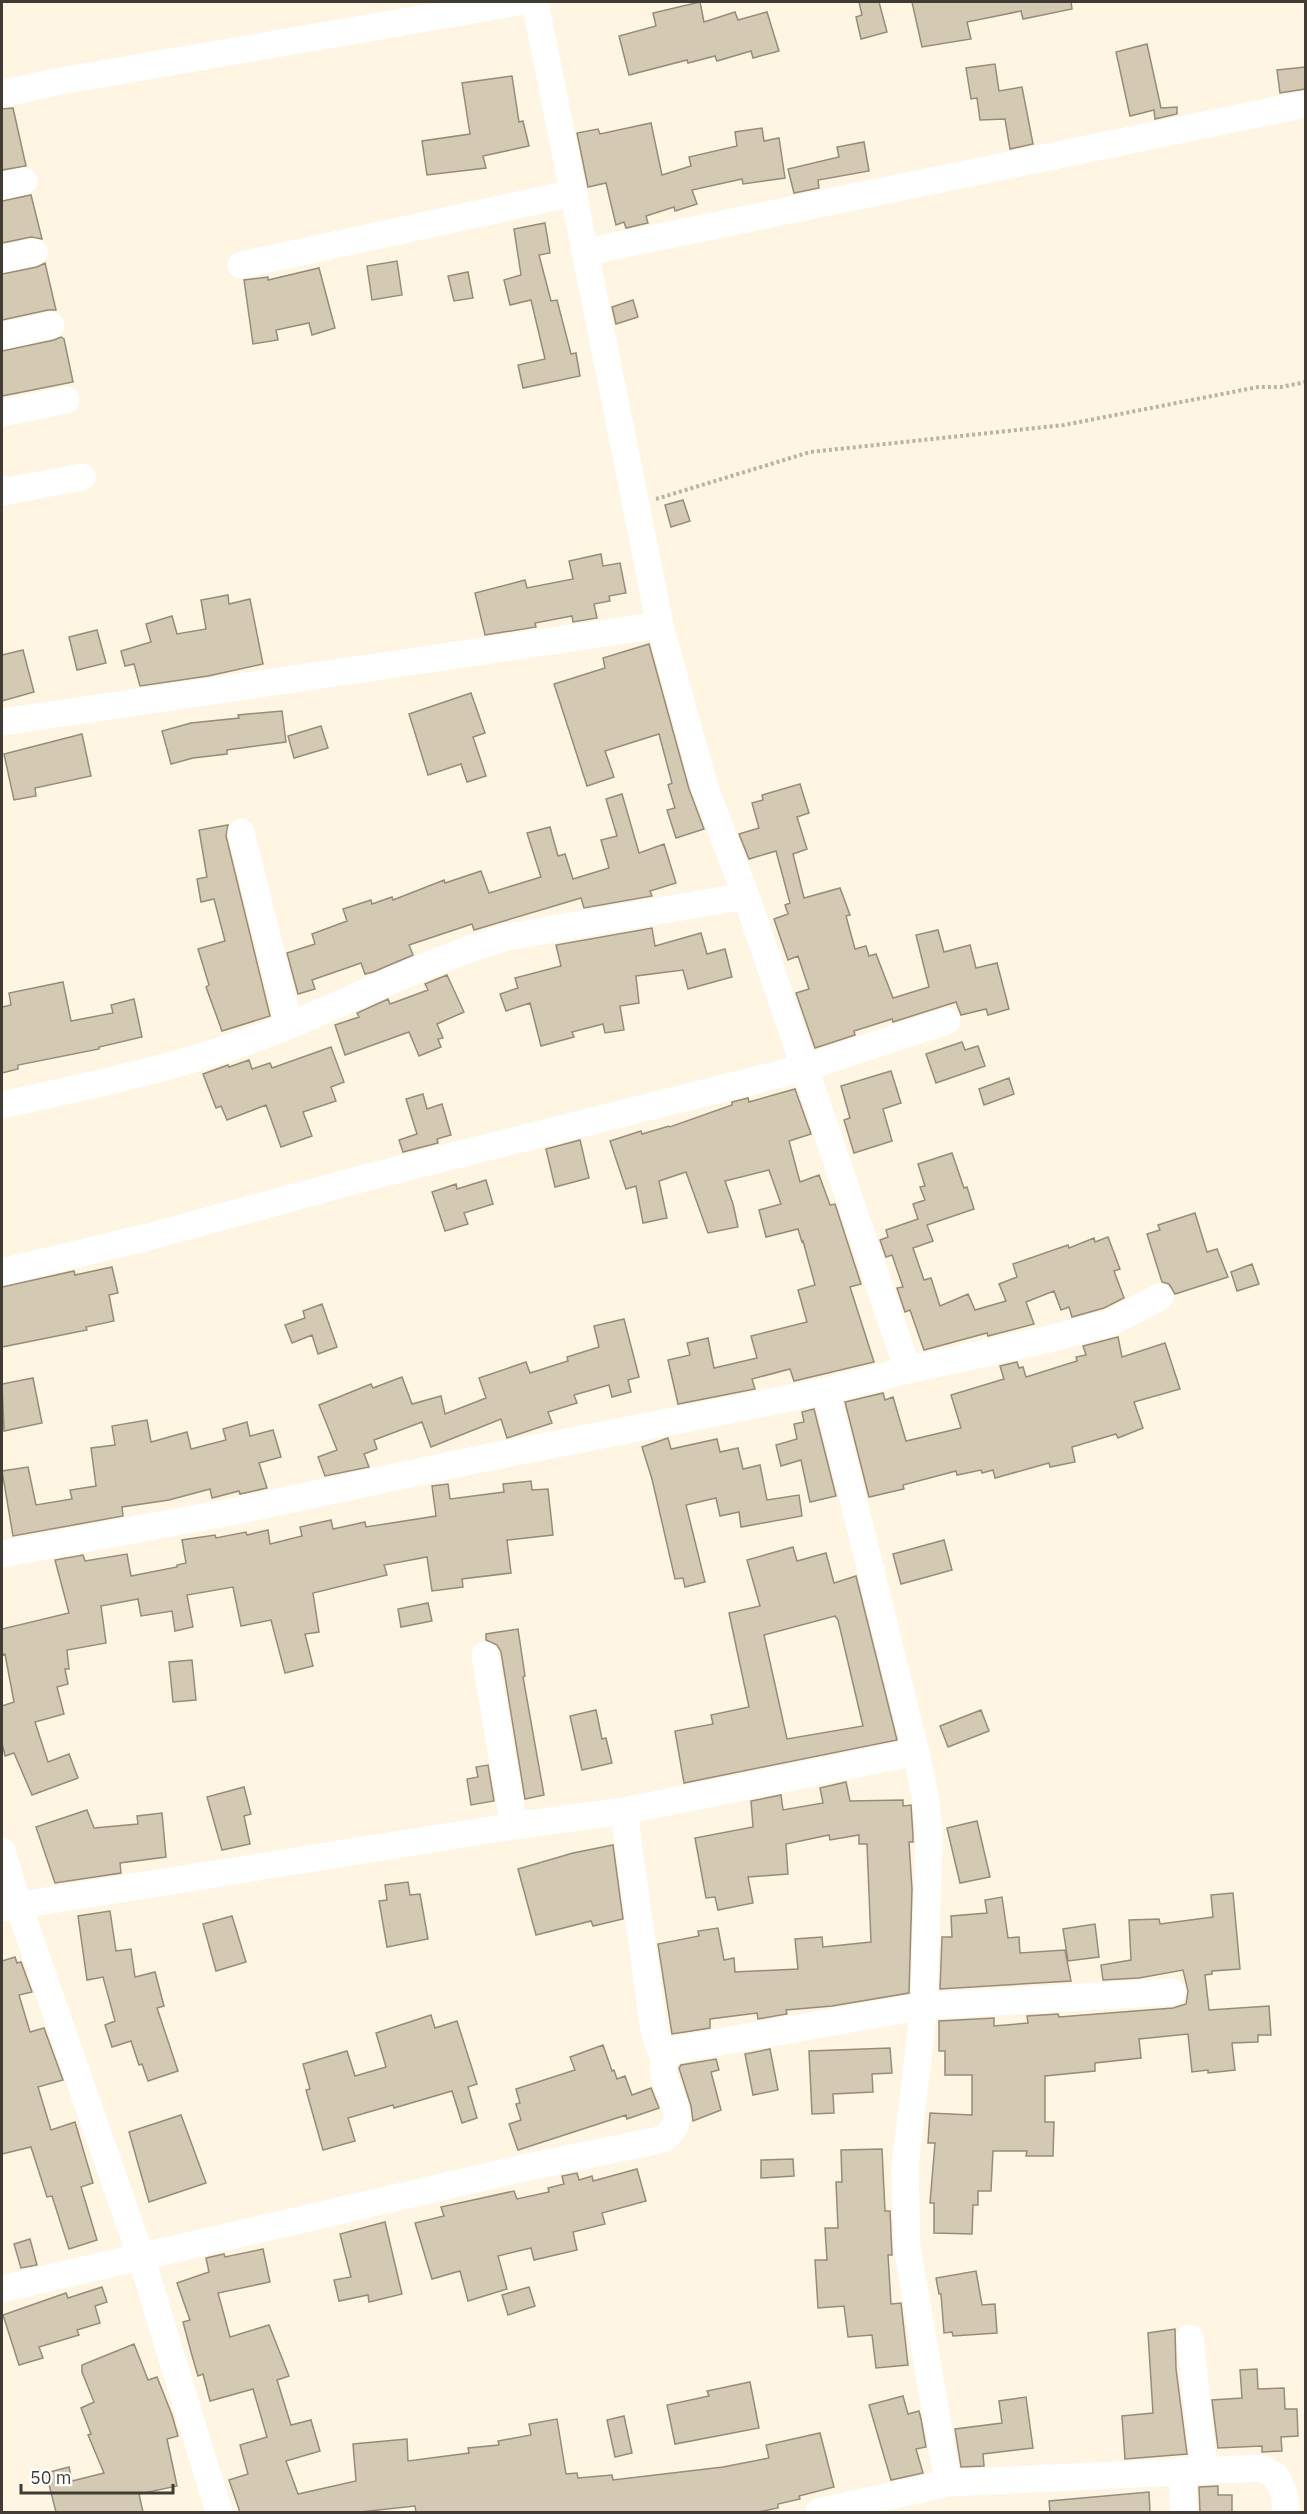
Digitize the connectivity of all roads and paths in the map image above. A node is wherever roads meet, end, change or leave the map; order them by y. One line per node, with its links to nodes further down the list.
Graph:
1 (519, 2): 3 (street)
2 (535, 2): 5 (street)
3 (2, 94)
4 (1305, 104): 7 (street)
5 (574, 193): 7 (street); 9 (street)
6 (34, 252): 8 (street)
7 (586, 252): 17 (street)
8 (2, 259)
9 (241, 265)
10 (51, 326): 11 (street)
11 (2, 336)
12 (1305, 382): 17 (path)
13 (66, 400): 14 (street)
14 (2, 413)
15 (82, 477): 16 (street)
16 (2, 489)
17 (636, 504): 18 (street)
18 (660, 625): 19 (street); 21 (street)
19 (2, 722)
20 (240, 832): 23 (street)
21 (746, 896): 23 (street); 24 (street)
22 (947, 1021): 24 (street)
23 (289, 1025): 25 (street)
24 (804, 1068): 26 (street); 28 (street)
25 (2, 1104)
26 (2, 1272)
27 (1160, 1297): 28 (street)
28 (908, 1370): 29 (street)
29 (826, 1391): 30 (street); 32 (street)
30 (2, 1554)
31 (485, 1655): 34 (street)
32 (916, 1752): 33 (street); 38 (street)
33 (624, 1811): 34 (street); 39 (street)
34 (514, 1826): 36 (street)
35 (2, 1851): 36 (street)
36 (10, 1907): 40 (street)
37 (1172, 1992): 38 (street)
38 (924, 2006): 39 (street); 44 (street)
39 (664, 2060): 40 (street)
40 (141, 2257): 41 (street); 45 (street)
41 (2, 2289)
42 (1190, 2338): 43 (street)
43 (1193, 2470): 44 (street); 47 (street); 48 (street)
44 (948, 2483): 46 (street)
45 (219, 2512)
46 (819, 2512)
47 (1184, 2512)
48 (1286, 2512)

